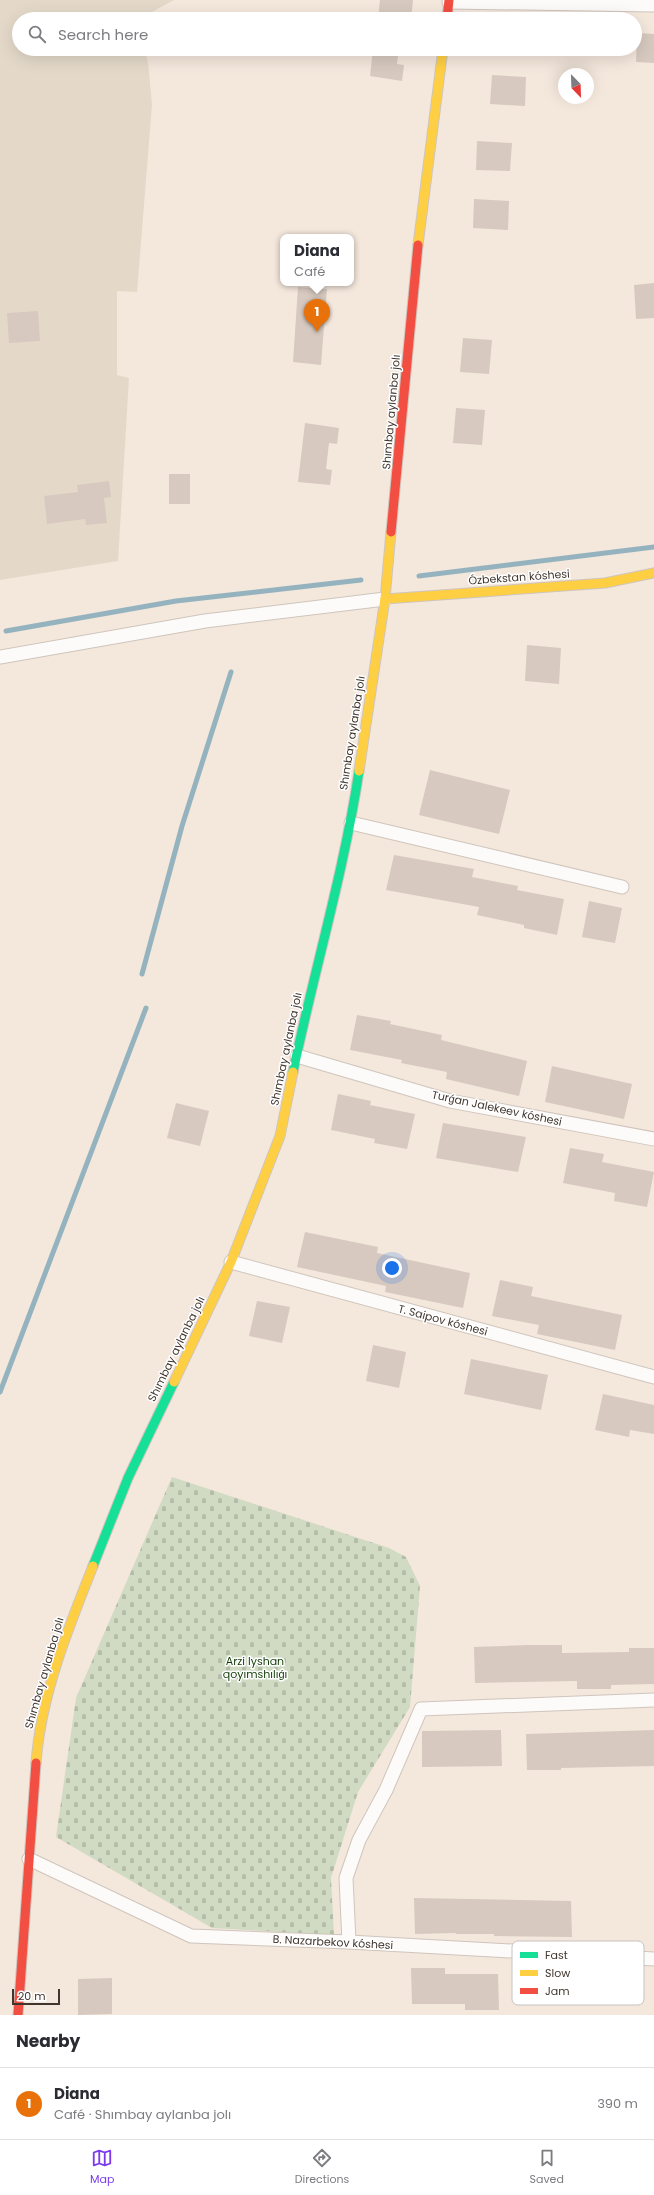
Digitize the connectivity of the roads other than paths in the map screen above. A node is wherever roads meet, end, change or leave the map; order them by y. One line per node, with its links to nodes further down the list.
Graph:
1 (449, 1): 2 (street); 3 (main road)
2 (654, 6)
3 (448, 12)
4 (442, 56): 6 (main road, Shımbay aylanba jolı)
5 (654, 574): 6 (main road, Ózbekstan kóshesi)
6 (385, 599): 7 (street); 8 (main road, Shımbay aylanba jolı)
7 (0, 657)
8 (351, 823): 9 (street); 10 (main road, Shımbay aylanba jolı)
9 (622, 887)
10 (297, 1056): 11 (street, Turǵan Jalekeev kóshesi); 12 (main road, Shımbay aylanba jolı)
11 (654, 1139)
12 (231, 1262): 13 (street, T. Saipov kóshesi); 15 (main road, Shımbay aylanba jolı)
13 (654, 1378)
14 (654, 1700): 16 (street)
15 (29, 1859): 16 (street, B. Nazarbekov kóshesi); 20 (main road, Shımbay aylanba jolı)
16 (349, 1942): 17 (street, B. Nazarbekov kóshesi)
17 (512, 1951)
18 (644, 1958): 19 (street, B. Nazarbekov kóshesi)
19 (654, 1959)
20 (18, 2015)

